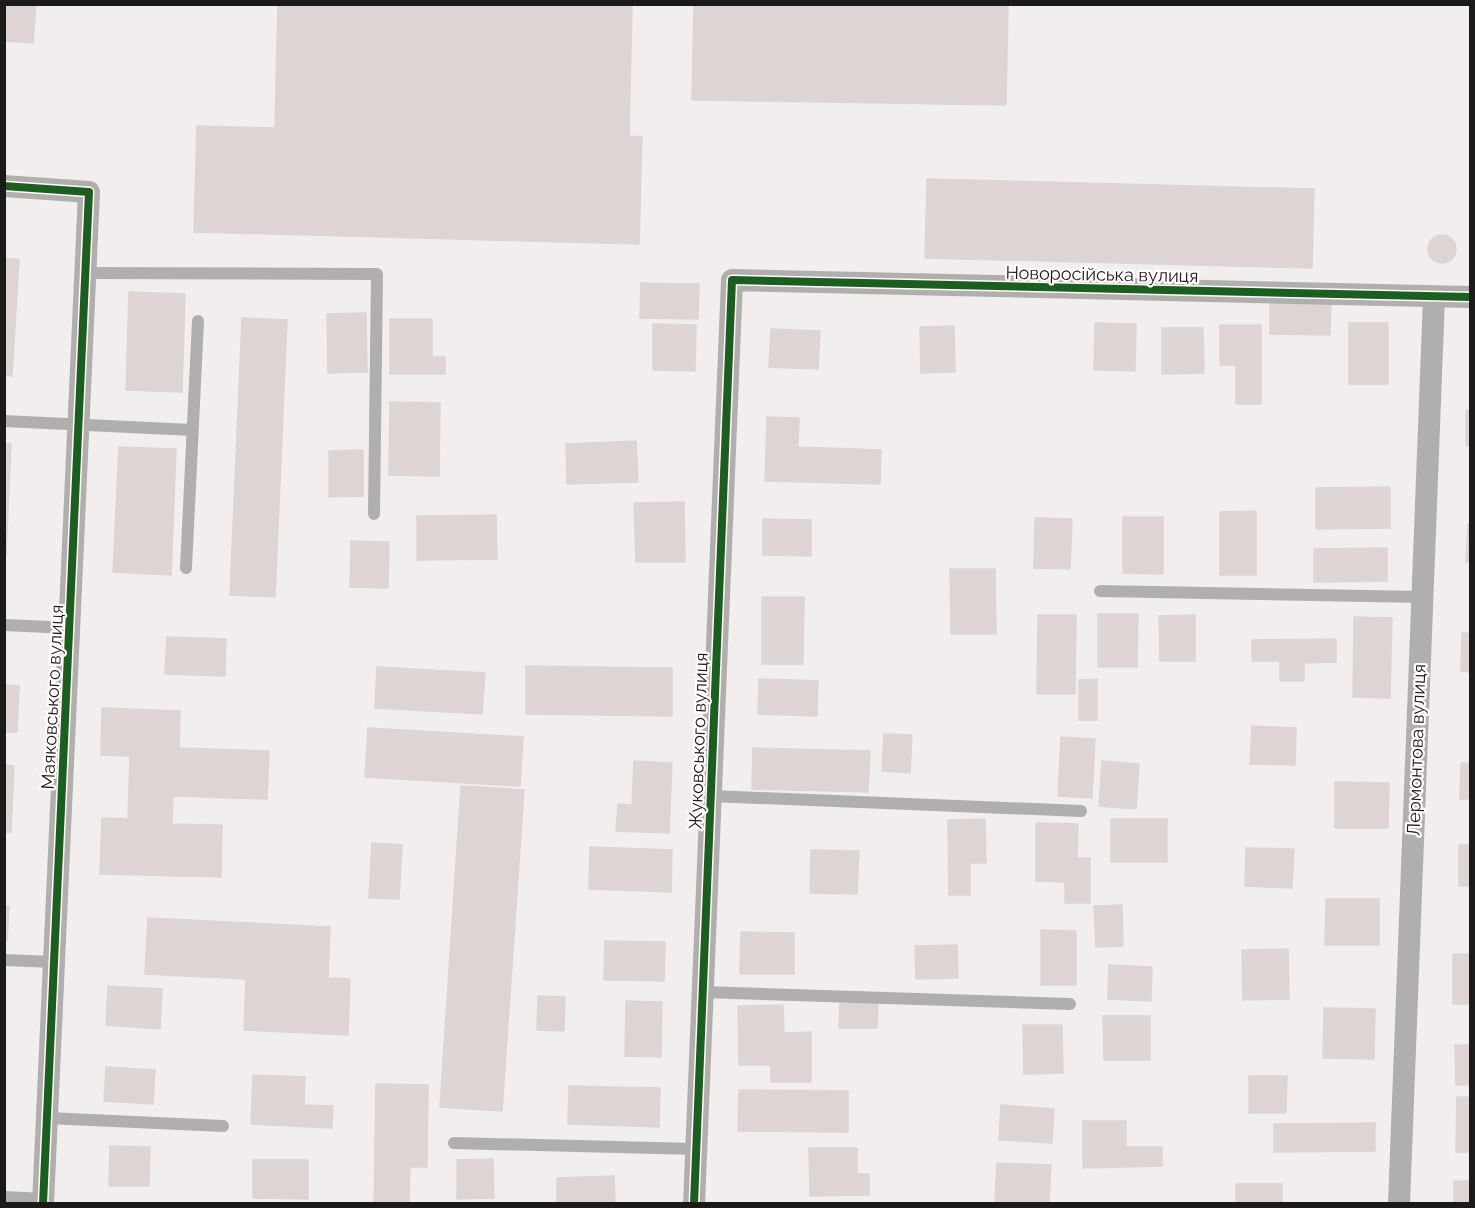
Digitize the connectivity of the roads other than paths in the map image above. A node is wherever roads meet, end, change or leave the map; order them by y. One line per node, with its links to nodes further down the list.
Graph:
1 (4, 186): 2 (street, Маяковського вулиця)
2 (86, 273): 8 (street, Маяковського вулиця); 10 (lane)
3 (732, 280): 4 (street, Новоросійська вулиця); 16 (street, Жуковського вулиця)
4 (1434, 297): 5 (street, Новоросійська вулиця); 13 (street, Лермонтова вулиця)
5 (1470, 297)
6 (198, 321): 9 (lane)
7 (4, 421): 8 (lane)
8 (79, 425): 9 (lane); 15 (street, Маяковського вулиця)
9 (192, 430): 11 (lane)
10 (374, 514)
11 (186, 568)
12 (1100, 591): 13 (lane)
13 (1422, 597): 29 (street, Лермонтова вулиця)
14 (4, 625): 15 (lane)
15 (70, 628): 19 (street, Маяковського вулиця)
16 (711, 796): 17 (lane); 20 (street, Жуковського вулиця)
17 (1081, 811)
18 (4, 960): 19 (lane)
19 (54, 962): 22 (street, Маяковського вулиця)
20 (703, 992): 21 (lane); 25 (street, Жуковського вулиця)
21 (1070, 1004)
22 (47, 1118): 23 (lane); 27 (street, Маяковського вулиця)
23 (222, 1126)
24 (454, 1143): 25 (lane)
25 (696, 1149): 28 (street, Жуковського вулиця)
26 (4, 1197): 27 (lane)
27 (43, 1201)
28 (694, 1203)
29 (1399, 1203)

